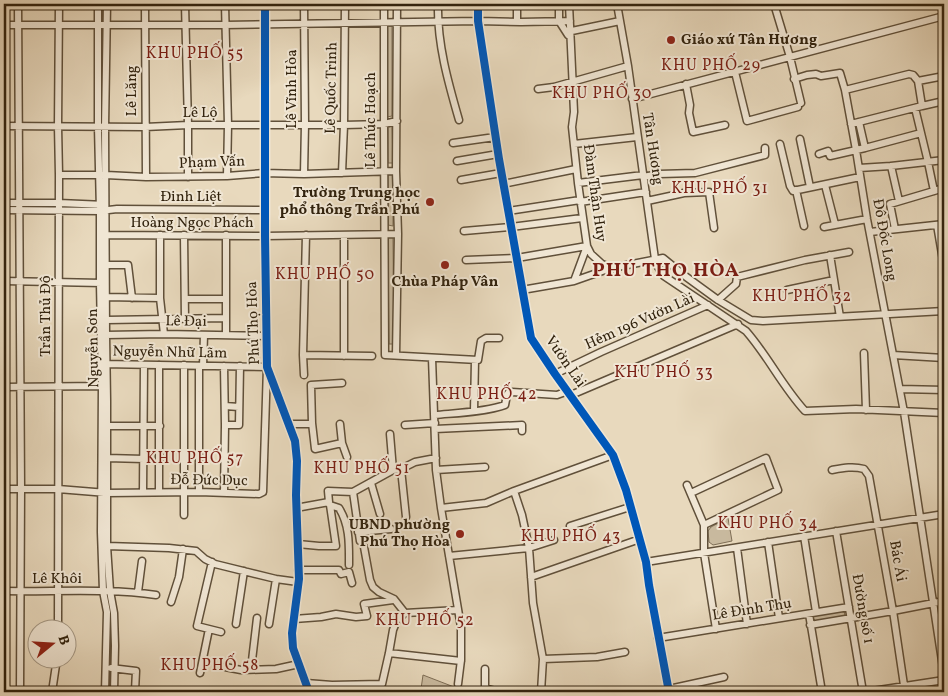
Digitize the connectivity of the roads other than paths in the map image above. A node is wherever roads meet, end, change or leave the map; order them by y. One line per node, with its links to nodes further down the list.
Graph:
1 (18, 4): 33 (street)
2 (58, 4): 37 (street, Trần Thủ Độ)
3 (98, 4): 38 (street, Nguyễn Sơn)
4 (107, 4): 39 (street, Nguyễn Sơn)
5 (144, 4): 34 (street, Lê Lăng)
6 (185, 4): 30 (street)
7 (225, 4): 35 (street)
8 (265, 4): 31 (street, Phú Thọ Hòa)
9 (304, 4): 32 (street, Lê Vĩnh Hòa)
10 (345, 4): 29 (street, Lê Quốc Trinh)
11 (384, 4): 25 (street, Lê Thúc Hoạch)
12 (396, 4): 26 (street, Lê Thúc Hoạch)
13 (438, 4): 27 (street)
14 (478, 4): 22 (street, Vườn Lài)
15 (517, 4): 28 (street)
16 (560, 4): 23 (street)
17 (569, 4): 24 (street, Đàm Thận Huy)
18 (617, 4): 21 (street, Tân Hương)
19 (774, 4): 41 (street)
20 (944, 16): 41 (street)
21 (620, 20): 40 (street); 42 (street, Tân Hương)
22 (478, 21): 27 (street); 28 (street); 74 (street, Vườn Lài)
23 (560, 21): 24 (street); 28 (street); 40 (street, Đàm Thận Huy)
24 (570, 21): 40 (street, Đàm Thận Huy)
25 (384, 22): 26 (street); 29 (street); 59 (street, Lê Thúc Hoạch)
26 (397, 22): 27 (street); 56 (street, Lê Thúc Hoạch)
27 (438, 22): 55 (street)
28 (517, 22)
29 (345, 23): 32 (street); 64 (street, Lê Quốc Trinh)
30 (185, 24): 34 (street); 35 (street); 61 (street)
31 (265, 24): 32 (street); 35 (street); 63 (street, Phú Thọ Hòa)
32 (304, 24): 58 (street, Lê Vĩnh Hòa)
33 (19, 25): 36 (street); 37 (street); 67 (street)
34 (145, 25): 39 (street); 71 (street, Lê Lăng)
35 (225, 25): 62 (street)
36 (4, 26)
37 (59, 26): 38 (street); 68 (street, Trần Thủ Độ)
38 (98, 26): 39 (street); 69 (street, Nguyễn Sơn)
39 (107, 26): 70 (street, Nguyễn Sơn)
40 (569, 32): 46 (street, Đàm Thận Huy)
41 (790, 57): 43 (street); 45 (street)
42 (628, 66): 46 (street); 51 (street, Tân Hương)
43 (735, 72): 45 (street); 48 (street)
44 (944, 76): 47 (street)
45 (794, 79): 50 (street, Đô Đốc Long)
46 (573, 81): 49 (street); 77 (street, Đàm Thận Huy)
47 (918, 81): 50 (street); 53 (street)
48 (686, 84): 51 (street); 65 (street)
49 (538, 89)
50 (845, 90): 60 (street, Đô Đốc Long)
51 (632, 99): 73 (street, Tân Hương)
52 (944, 101): 53 (street)
53 (922, 106): 54 (street)
54 (915, 108): 57 (street); 72 (street)
55 (459, 120)
56 (397, 122): 59 (street, Lê Lộ); 90 (street, Lê Thúc Hoạch)
57 (859, 122): 60 (street); 80 (street)
58 (305, 124): 63 (street, Lê Lộ); 64 (street, Lê Lộ); 95 (street, Lê Vĩnh Hòa)
59 (384, 124): 64 (street, Lê Lộ); 91 (street, Lê Thúc Hoạch)
60 (851, 124): 81 (street, Đô Đốc Long)
61 (188, 125): 62 (street, Lê Lộ); 71 (street, Lê Lộ); 101 (street)
62 (228, 125): 63 (street, Lê Lộ); 98 (street)
63 (264, 125): 92 (street, Phú Thọ Hòa)
64 (344, 125): 93 (street, Lê Quốc Trinh)
65 (726, 125)
66 (4, 126): 67 (street, Lê Lộ)
67 (19, 126): 68 (street, Lê Lộ); 116 (street)
68 (58, 126): 69 (street, Lê Lộ); 96 (street, Trần Thủ Độ)
69 (98, 127): 70 (street, Lê Lộ); 97 (street, Nguyễn Sơn)
70 (105, 127): 71 (street, Lê Lộ); 97 (street, Nguyễn Sơn)
71 (145, 127): 100 (street, Lê Lăng)
72 (921, 133): 80 (street); 86 (street)
73 (637, 136): 77 (street); 99 (street, Tân Hương)
74 (496, 137): 76 (street); 82 (street, Vườn Lài)
75 (800, 139): 107 (street)
76 (453, 143)
77 (574, 144): 89 (street, Đàm Thận Huy)
78 (780, 144): 109 (street)
79 (764, 148): 99 (street)
80 (865, 148): 81 (street)
81 (856, 150): 83 (street); 88 (street, Đô Đốc Long)
82 (498, 154): 85 (street); 94 (street, Vườn Lài)
83 (818, 154)
84 (944, 160): 86 (street)
85 (457, 161)
86 (928, 162): 87 (street); 110 (street)
87 (891, 166): 88 (street); 114 (street)
88 (859, 168): 102 (street, Đô Đốc Long)
89 (576, 169): 104 (street, Đàm Thận Huy); 105 (street)
90 (396, 171): 91 (street, Phạm Vấn); 134 (street, Lê Thúc Hoạch)
91 (384, 172): 93 (street, Phạm Vấn); 140 (street, Lê Thúc Hoạch)
92 (264, 173): 95 (street, Phạm Vấn); 98 (street, Phạm Vấn); 121 (street, Phú Thọ Hòa)
93 (342, 173): 95 (street, Phạm Vấn)
94 (501, 173): 103 (street); 105 (street, Vườn Lài)
95 (304, 174)
96 (59, 175): 97 (street, Phạm Vấn); 117 (street, Trần Thủ Độ)
97 (103, 175): 100 (street, Phạm Vấn); 118 (street, Nguyễn Sơn)
98 (227, 176): 101 (street, Phạm Vấn)
99 (643, 176): 104 (street); 111 (street, Tân Hương)
100 (146, 177): 101 (street, Phạm Vấn)
101 (188, 177)
102 (860, 177): 106 (street); 124 (street, Đô Đốc Long)
103 (461, 180)
104 (578, 183): 112 (street, Đàm Thận Huy)
105 (503, 184): 122 (street, Vườn Lài)
106 (825, 184): 107 (street); 125 (street)
107 (810, 187): 109 (street)
108 (944, 188): 110 (street)
109 (796, 190): 127 (street)
110 (934, 191): 114 (street)
111 (646, 192): 112 (street); 113 (street, Tân Hương)
112 (580, 201): 122 (street); 123 (street, Đàm Thận Huy)
113 (647, 201): 130 (street); 147 (street, Tân Hương)
114 (899, 201): 131 (street)
115 (4, 203): 116 (street, Đinh Liệt)
116 (19, 203): 117 (street, Đinh Liệt); 120 (street)
117 (59, 207): 118 (street, Đinh Liệt); 120 (street, Đinh Liệt); 156 (street, Trần Thủ Độ)
118 (103, 208): 121 (street, Đinh Liệt); 135 (street, Nguyễn Sơn); 157 (street, Nguyễn Sơn)
119 (4, 210): 120 (street, Đinh Liệt)
120 (20, 210): 152 (street)
121 (265, 210): 142 (street, Phú Thọ Hòa)
122 (508, 211): 128 (street, Vườn Lài)
123 (582, 218): 128 (street); 143 (street, Đàm Thận Huy)
124 (867, 218): 125 (street); 133 (street, Đô Đốc Long)
125 (835, 224): 129 (street)
126 (941, 225): 131 (street); 150 (street)
127 (804, 226)
128 (511, 227): 132 (street); 146 (street, Vườn Lài)
129 (824, 227)
130 (714, 228)
131 (895, 229): 133 (street)
132 (464, 231)
133 (870, 232): 168 (street, Đô Đốc Long)
134 (398, 234): 140 (street, Hoàng Ngọc Phách); 186 (street, Lê Thúc Hoạch)
135 (106, 235): 136 (street, Hoàng Ngọc Phách); 149 (street, Nguyễn Sơn)
136 (160, 235): 137 (street, Hoàng Ngọc Phách); 162 (street)
137 (184, 235): 141 (street, Hoàng Ngọc Phách); 163 (street)
138 (306, 235): 139 (street, Hoàng Ngọc Phách); 142 (street, Hoàng Ngọc Phách); 185 (street)
139 (344, 235): 140 (street, Hoàng Ngọc Phách); 187 (street)
140 (385, 235): 186 (street, Lê Thúc Hoạch)
141 (226, 236): 142 (street, Hoàng Ngọc Phách); 164 (street)
142 (265, 236): 181 (street, Phú Thọ Hòa)
143 (587, 246): 146 (street); 151 (street, Đàm Thận Huy); 155 (street)
144 (849, 252): 145 (street)
145 (830, 255): 153 (street); 165 (street)
146 (516, 258): 148 (street); 158 (street, Vườn Lài)
147 (656, 259): 151 (street); 165 (street); 166 (street)
148 (466, 260)
149 (106, 265): 157 (street, Nguyễn Sơn); 161 (street)
150 (944, 266)
151 (612, 268): 155 (street)
152 (20, 280): 154 (street); 156 (street); 203 (street)
153 (834, 280): 159 (street); 169 (street)
154 (4, 281)
155 (574, 281): 158 (street)
156 (59, 282): 157 (street); 206 (street, Trần Thủ Độ)
157 (103, 283): 160 (street, Nguyễn Sơn); 192 (street, Nguyễn Sơn)
158 (522, 290): 200 (street, Vườn Lài)
159 (787, 290)
160 (106, 298): 161 (street); 173 (street, Nguyễn Sơn)
161 (132, 298): 162 (street)
162 (160, 298): 171 (street)
163 (185, 299): 164 (street); 172 (street)
164 (226, 299): 170 (street)
165 (718, 300): 174 (street)
166 (708, 305): 175 (street); 200 (street, Hẻm 196 Vườn Lài)
167 (944, 311): 168 (street)
168 (885, 315): 169 (street); 184 (street, Đô Đốc Long)
169 (840, 317): 174 (street)
170 (226, 318): 172 (street); 180 (street)
171 (163, 319): 172 (street); 173 (street); 177 (street)
172 (185, 319)
173 (107, 320): 178 (street, Nguyễn Sơn)
174 (751, 320): 176 (street)
175 (738, 324): 176 (street); 209 (street)
176 (746, 331): 212 (street)
177 (164, 334): 178 (street, Lê Đại); 179 (street, Lê Đại)
178 (106, 335): 192 (street, Nguyễn Sơn)
179 (204, 335): 180 (street, Lê Đại); 196 (street)
180 (226, 335): 181 (street, Lê Đại)
181 (267, 336): 199 (street, Phú Thọ Hòa)
182 (498, 338): 191 (street)
183 (864, 353): 212 (street)
184 (893, 354): 190 (street); 207 (street, Đô Đốc Long)
185 (303, 355): 187 (street); 201 (street)
186 (391, 355): 189 (street)
187 (344, 356): 188 (street)
188 (372, 356)
189 (432, 358): 191 (street); 216 (street)
190 (944, 358)
191 (475, 360): 213 (street)
192 (104, 364): 193 (street, Nguyễn Nhữ Lãm); 204 (street, Nguyễn Sơn); 222 (street, Nguyễn Sơn)
193 (144, 365): 194 (street, Nguyễn Nhữ Lãm); 223 (street)
194 (159, 365): 195 (street, Nguyễn Nhữ Lãm); 224 (street)
195 (184, 365): 196 (street, Nguyễn Nhữ Lãm); 248 (street)
196 (201, 366): 197 (street, Nguyễn Nhữ Lãm); 249 (street)
197 (224, 366): 198 (street, Nguyễn Nhữ Lãm); 210 (street)
198 (240, 366): 199 (street, Nguyễn Nhữ Lãm); 211 (street)
199 (267, 367): 218 (street, Phú Thọ Hòa); 251 (street, Đỗ Đức Dục)
200 (555, 374): 209 (street, Vườn Lài)
201 (304, 375)
202 (342, 383): 219 (street)
203 (20, 386): 205 (street); 206 (street); 241 (street)
204 (102, 386): 206 (street); 245 (street, Nguyễn Sơn)
205 (4, 387)
206 (58, 387): 242 (street, Trần Thủ Độ)
207 (900, 389): 208 (street); 214 (street, Đô Đốc Long)
208 (944, 390)
209 (569, 393): 213 (street); 229 (street, Vườn Lài)
210 (225, 406): 211 (street); 217 (street)
211 (240, 407): 217 (street)
212 (866, 410): 214 (street)
213 (474, 411): 216 (street)
214 (904, 412): 215 (street); 261 (street, Đô Đốc Long)
215 (944, 413)
216 (434, 415): 225 (street)
217 (225, 424): 251 (street)
218 (289, 424): 219 (street); 255 (street, Phú Thọ Hòa)
219 (312, 424): 228 (street)
220 (340, 424): 228 (street)
221 (405, 425): 225 (street)
222 (107, 426): 223 (street); 231 (street, Nguyễn Sơn)
223 (144, 426): 224 (street); 233 (street)
224 (160, 426): 247 (street)
225 (435, 426): 226 (street); 232 (street)
226 (522, 431)
227 (390, 434): 235 (street)
228 (342, 443): 230 (street)
229 (613, 455): 244 (street); 254 (street, Vườn Lài)
230 (347, 457)
231 (108, 458): 233 (street); 245 (street, Nguyễn Sơn)
232 (436, 458): 236 (street); 237 (street)
233 (144, 459): 246 (street)
234 (485, 466): 237 (street)
235 (393, 470): 236 (street); 239 (street)
236 (401, 470): 260 (street)
237 (436, 470): 256 (street)
238 (832, 470): 262 (street, Bác Ái)
239 (370, 483): 250 (street); 257 (street)
240 (687, 485): 252 (street)
241 (21, 489): 242 (street, Đỗ Đức Dục); 243 (street, Đỗ Đức Dục); 291 (street)
242 (58, 489): 245 (street, Đỗ Đức Dục); 292 (street, Trần Thủ Độ)
243 (4, 490)
244 (514, 491): 256 (street); 274 (street)
245 (104, 492): 246 (street, Đỗ Đức Dục); 273 (street, Nguyễn Sơn); 290 (street, Nguyễn Sơn)
246 (144, 492): 247 (street, Đỗ Đức Dục)
247 (159, 492): 248 (street, Đỗ Đức Dục)
248 (184, 492): 249 (street, Đỗ Đức Dục); 259 (street)
249 (199, 492): 251 (street, Đỗ Đức Dục)
250 (353, 492): 253 (street); 267 (street)
251 (224, 493)
252 (691, 493): 263 (street); 263 (street)
253 (329, 504): 255 (street); 272 (street); 282 (street)
254 (630, 507): 264 (street); 270 (street, Vườn Lài)
255 (296, 508): 272 (street, Phú Thọ Hòa)
256 (441, 508): 278 (street)
257 (380, 514)
258 (944, 514): 261 (street)
259 (184, 515)
260 (406, 517)
261 (921, 517): 262 (street); 298 (street, Đô Đốc Long)
262 (878, 524): 266 (street); 301 (street, Bác Ái)
263 (704, 525): 277 (street)
264 (570, 526)
265 (391, 529): 267 (street)
266 (836, 531): 268 (street); 299 (street, Đường số 1)
267 (358, 532): 295 (street)
268 (804, 536): 271 (street); 302 (street)
269 (554, 540): 274 (street)
270 (640, 540): 281 (street, Vườn Lài); 285 (street)
271 (768, 542): 275 (street); 307 (street)
272 (298, 544): 283 (street, Phú Thọ Hòa)
273 (107, 546): 276 (street); 290 (street, Nguyễn Sơn)
274 (529, 548): 278 (street); 285 (street)
275 (737, 548): 277 (street); 312 (street)
276 (183, 550): 280 (street); 297 (street)
277 (704, 554): 281 (street); 314 (street)
278 (449, 556): 300 (street)
279 (142, 561): 293 (street)
280 (212, 562): 284 (street); 315 (street)
281 (646, 562): 317 (street, Vườn Lài)
282 (349, 565)
283 (298, 570): 287 (street, Phú Thọ Hòa); 288 (street)
284 (244, 572): 286 (street); 310 (street)
285 (531, 577): 321 (street)
286 (276, 579): 287 (street); 311 (street)
287 (298, 582): 309 (street, Phú Thọ Hòa)
288 (352, 584)
289 (4, 591): 291 (street, Lê Khôi)
290 (106, 591): 292 (street, Lê Khôi); 293 (street, Lê Khôi); 326 (street, Nguyễn Sơn); 327 (street, Nguyễn Sơn)
291 (21, 592): 292 (street, Lê Khôi); 338 (street)
292 (59, 592): 305 (street, Trần Thủ Độ)
293 (138, 592): 294 (street, Lê Khôi)
294 (156, 595)
295 (394, 600): 303 (street); 309 (street)
296 (944, 601): 298 (street)
297 (171, 602)
298 (934, 603): 301 (street); 318 (street, Đô Đốc Long)
299 (849, 607): 302 (street, Lê Đình Thụ); 308 (street, Đường số 1)
300 (458, 610): 303 (street); 322 (street)
301 (893, 611): 308 (street); 336 (street, Bác Ái)
302 (816, 612): 304 (street, Lê Đình Thụ)
303 (405, 613): 320 (street)
304 (809, 614): 307 (street, Lê Đình Thụ); 313 (street)
305 (58, 618)
306 (257, 618): 328 (street)
307 (779, 618): 312 (street, Lê Đình Thụ)
308 (851, 618): 313 (street); 347 (street, Đường số 1)
309 (294, 619): 323 (street, Phú Thọ Hòa)
310 (236, 624)
311 (269, 624)
312 (747, 624): 314 (street, Lê Đình Thụ)
313 (810, 625): 346 (street)
314 (716, 628): 317 (street, Lê Đình Thụ)
315 (209, 629): 316 (street); 330 (street)
316 (221, 632)
317 (658, 638): 337 (street, Vườn Lài)
318 (942, 640): 331 (street, Đô Đốc Long)
319 (625, 652): 321 (street)
320 (389, 653): 322 (street); 334 (street)
321 (543, 659): 345 (street)
322 (461, 661): 335 (street)
323 (299, 664): 328 (street); 334 (street, Phú Thọ Hòa)
324 (225, 667): 328 (street)
325 (56, 668): 339 (street)
326 (106, 668): 327 (street); 340 (street, Nguyễn Sơn)
327 (114, 668): 341 (street, Nguyễn Sơn); 342 (street)
328 (251, 669)
329 (485, 669): 344 (street)
330 (200, 673)
331 (944, 674)
332 (724, 677): 337 (street)
333 (944, 680): 336 (street)
334 (306, 683): 343 (street, Phú Thọ Hòa)
335 (458, 684)
336 (905, 689): 347 (street)
337 (669, 691)
338 (20, 692)
339 (52, 692)
340 (105, 692)
341 (114, 692)
342 (136, 692)
343 (309, 692)
344 (499, 692)
345 (541, 692)
346 (822, 692)
347 (865, 692)

